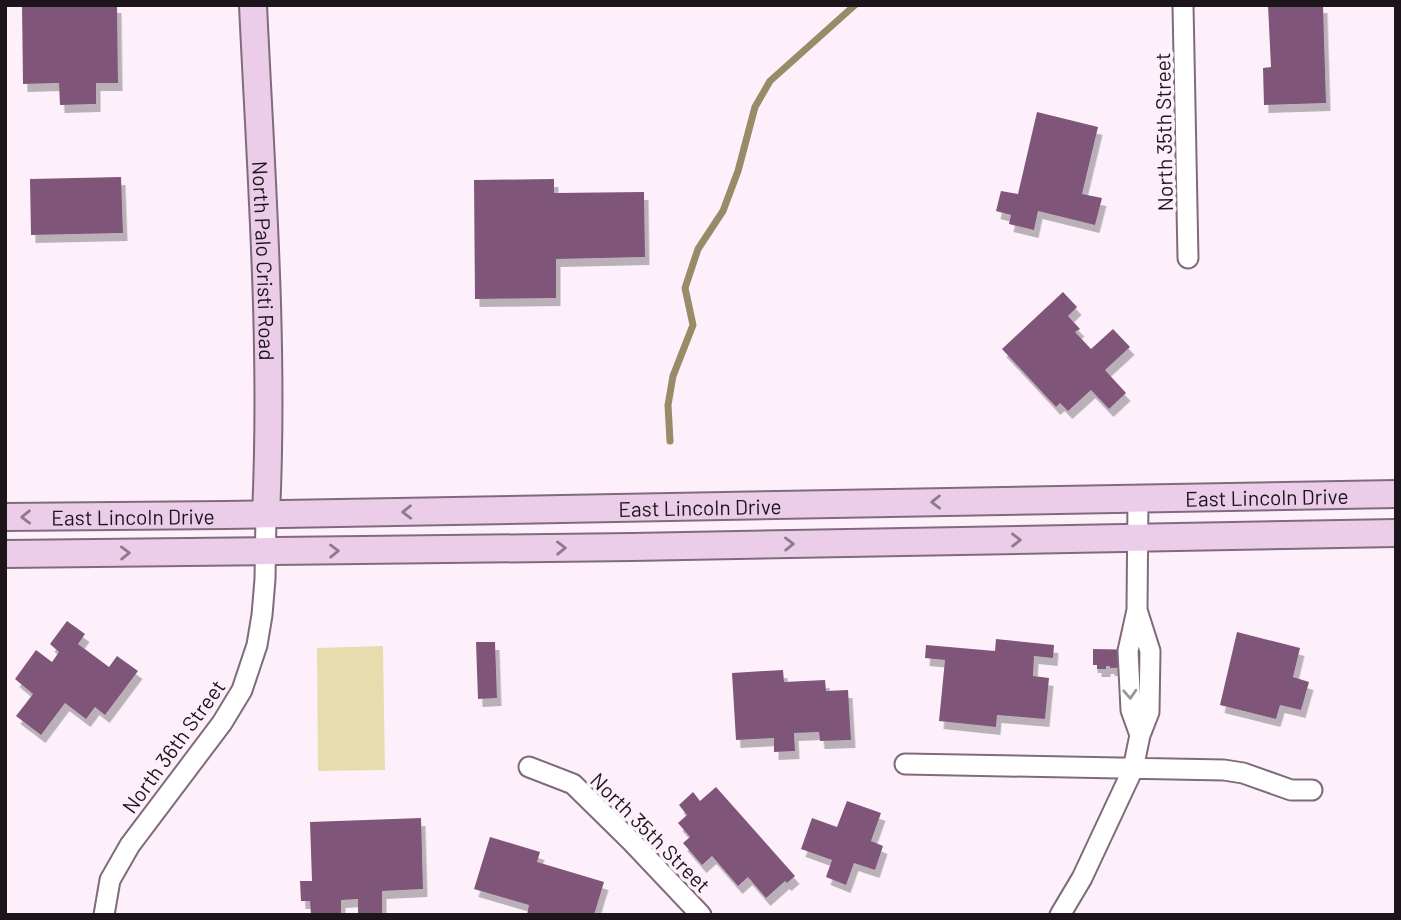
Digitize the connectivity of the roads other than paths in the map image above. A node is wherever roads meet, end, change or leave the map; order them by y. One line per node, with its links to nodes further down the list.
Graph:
1 (253, 5): 6 (main road, North Palo Cristi Road)
2 (1183, 5): 3 (street, North 35th Street)
3 (1188, 258)
4 (1396, 494): 5 (main road, East Lincoln Drive)
5 (1138, 498): 6 (main road, East Lincoln Drive, one-way to 6); 9 (street)
6 (266, 514): 7 (main road, East Lincoln Drive, one-way to 7); 10 (street, North 36th Street)
7 (5, 517)
8 (1396, 533): 9 (main road, East Lincoln Drive)
9 (1137, 538): 10 (main road, East Lincoln Drive, one-way to 9); 14 (street)
10 (266, 551): 11 (main road, East Lincoln Drive, one-way to 10); 16 (street, North 36th Street)
11 (5, 555)
12 (905, 764): 14 (street)
13 (529, 767): 17 (street, North 35th Street)
14 (1133, 769): 15 (street); 18 (street)
15 (1312, 790)
16 (104, 915)
17 (701, 915)
18 (1060, 915)

